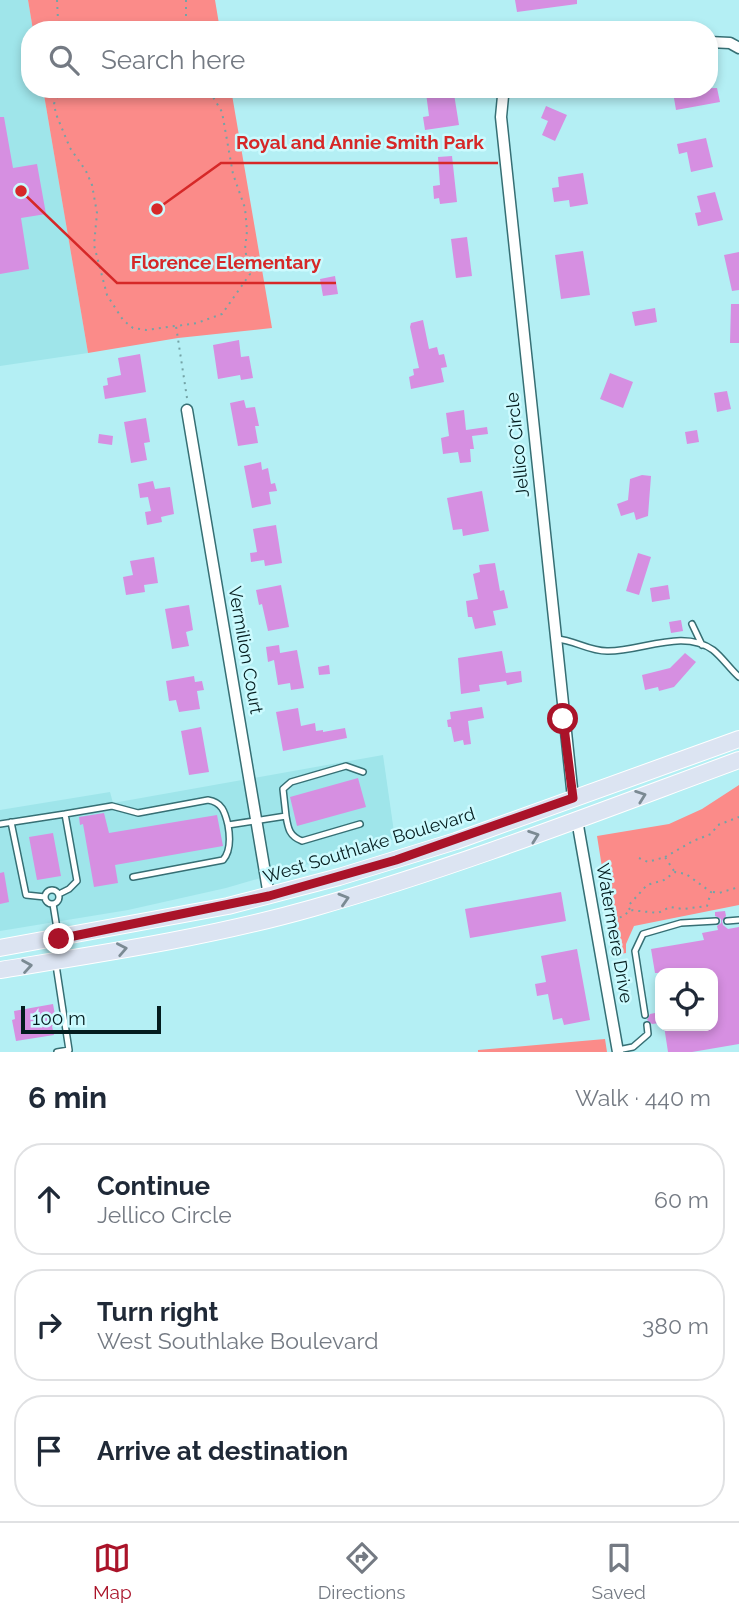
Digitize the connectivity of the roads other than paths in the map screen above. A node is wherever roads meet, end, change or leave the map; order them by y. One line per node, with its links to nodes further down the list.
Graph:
1 (718, 42): 2 (street)
2 (739, 48)
3 (503, 98): 6 (street, Jellico Circle)
4 (187, 410): 15 (street, Vermilion Court)
5 (692, 624): 7 (lane)
6 (555, 639): 7 (lane); 12 (street, Jellico Circle)
7 (702, 645): 8 (lane)
8 (739, 677)
9 (739, 739): 12 (main road, West Southlake Boulevard)
10 (739, 760): 16 (main road, one-way to 10)
11 (363, 772): 14 (lane)
12 (573, 798): 16 (main road); 23 (main road, West Southlake Boulevard)
13 (65, 814): 17 (lane); 20 (lane); 22 (lane)
14 (286, 816): 15 (lane); 19 (lane)
15 (257, 820): 20 (lane); 23 (street, Vermilion Court)
16 (577, 820): 31 (main road, one-way to 16); 36 (street, Watermere Drive)
17 (11, 822): 18 (lane); 24 (lane)
18 (0, 824)
19 (360, 824)
20 (228, 825): 21 (lane)
21 (133, 877)
22 (59, 894): 24 (lane); 25 (lane)
23 (269, 896): 29 (main road, West Southlake Boulevard)
24 (45, 897): 25 (lane)
25 (53, 904): 29 (lane)
26 (739, 920): 28 (lane)
27 (716, 921): 33 (lane)
28 (727, 921)
29 (59, 939): 30 (main road, West Southlake Boulevard); 31 (main road)
30 (0, 948)
31 (55, 961): 32 (main road, one-way to 31); 35 (lane)
32 (0, 970)
33 (645, 1015)
34 (647, 1025): 36 (lane)
35 (70, 1051): 37 (lane)
36 (618, 1051)
37 (57, 1052)

